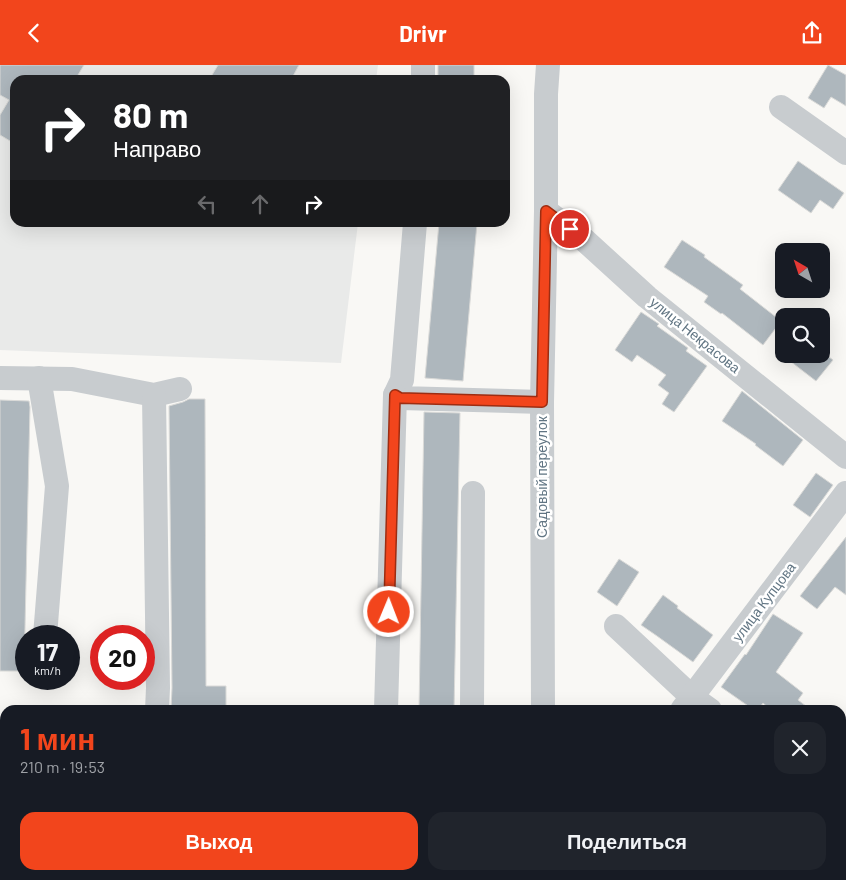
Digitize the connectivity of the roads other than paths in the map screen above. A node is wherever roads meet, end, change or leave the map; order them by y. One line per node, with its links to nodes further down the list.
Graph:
1 (548, 65): 4 (street, Садовый переулок)
2 (781, 107): 3 (street)
3 (846, 153)
4 (546, 211): 11 (street, Садовый переулок); 12 (street, улица Некрасова)
5 (415, 227): 10 (street)
6 (0, 378): 7 (street)
7 (39, 378): 9 (street); 15 (street)
8 (180, 389): 9 (street)
9 (154, 395): 17 (street)
10 (395, 395): 11 (street); 18 (street)
11 (542, 402): 20 (street, Садовый переулок)
12 (846, 457)
13 (473, 493): 19 (street)
14 (846, 493): 22 (street, улица Купцова)
15 (46, 625)
16 (616, 626): 21 (street)
17 (157, 705)
18 (386, 705)
19 (472, 705)
20 (543, 705)
21 (694, 705)
22 (696, 705)

